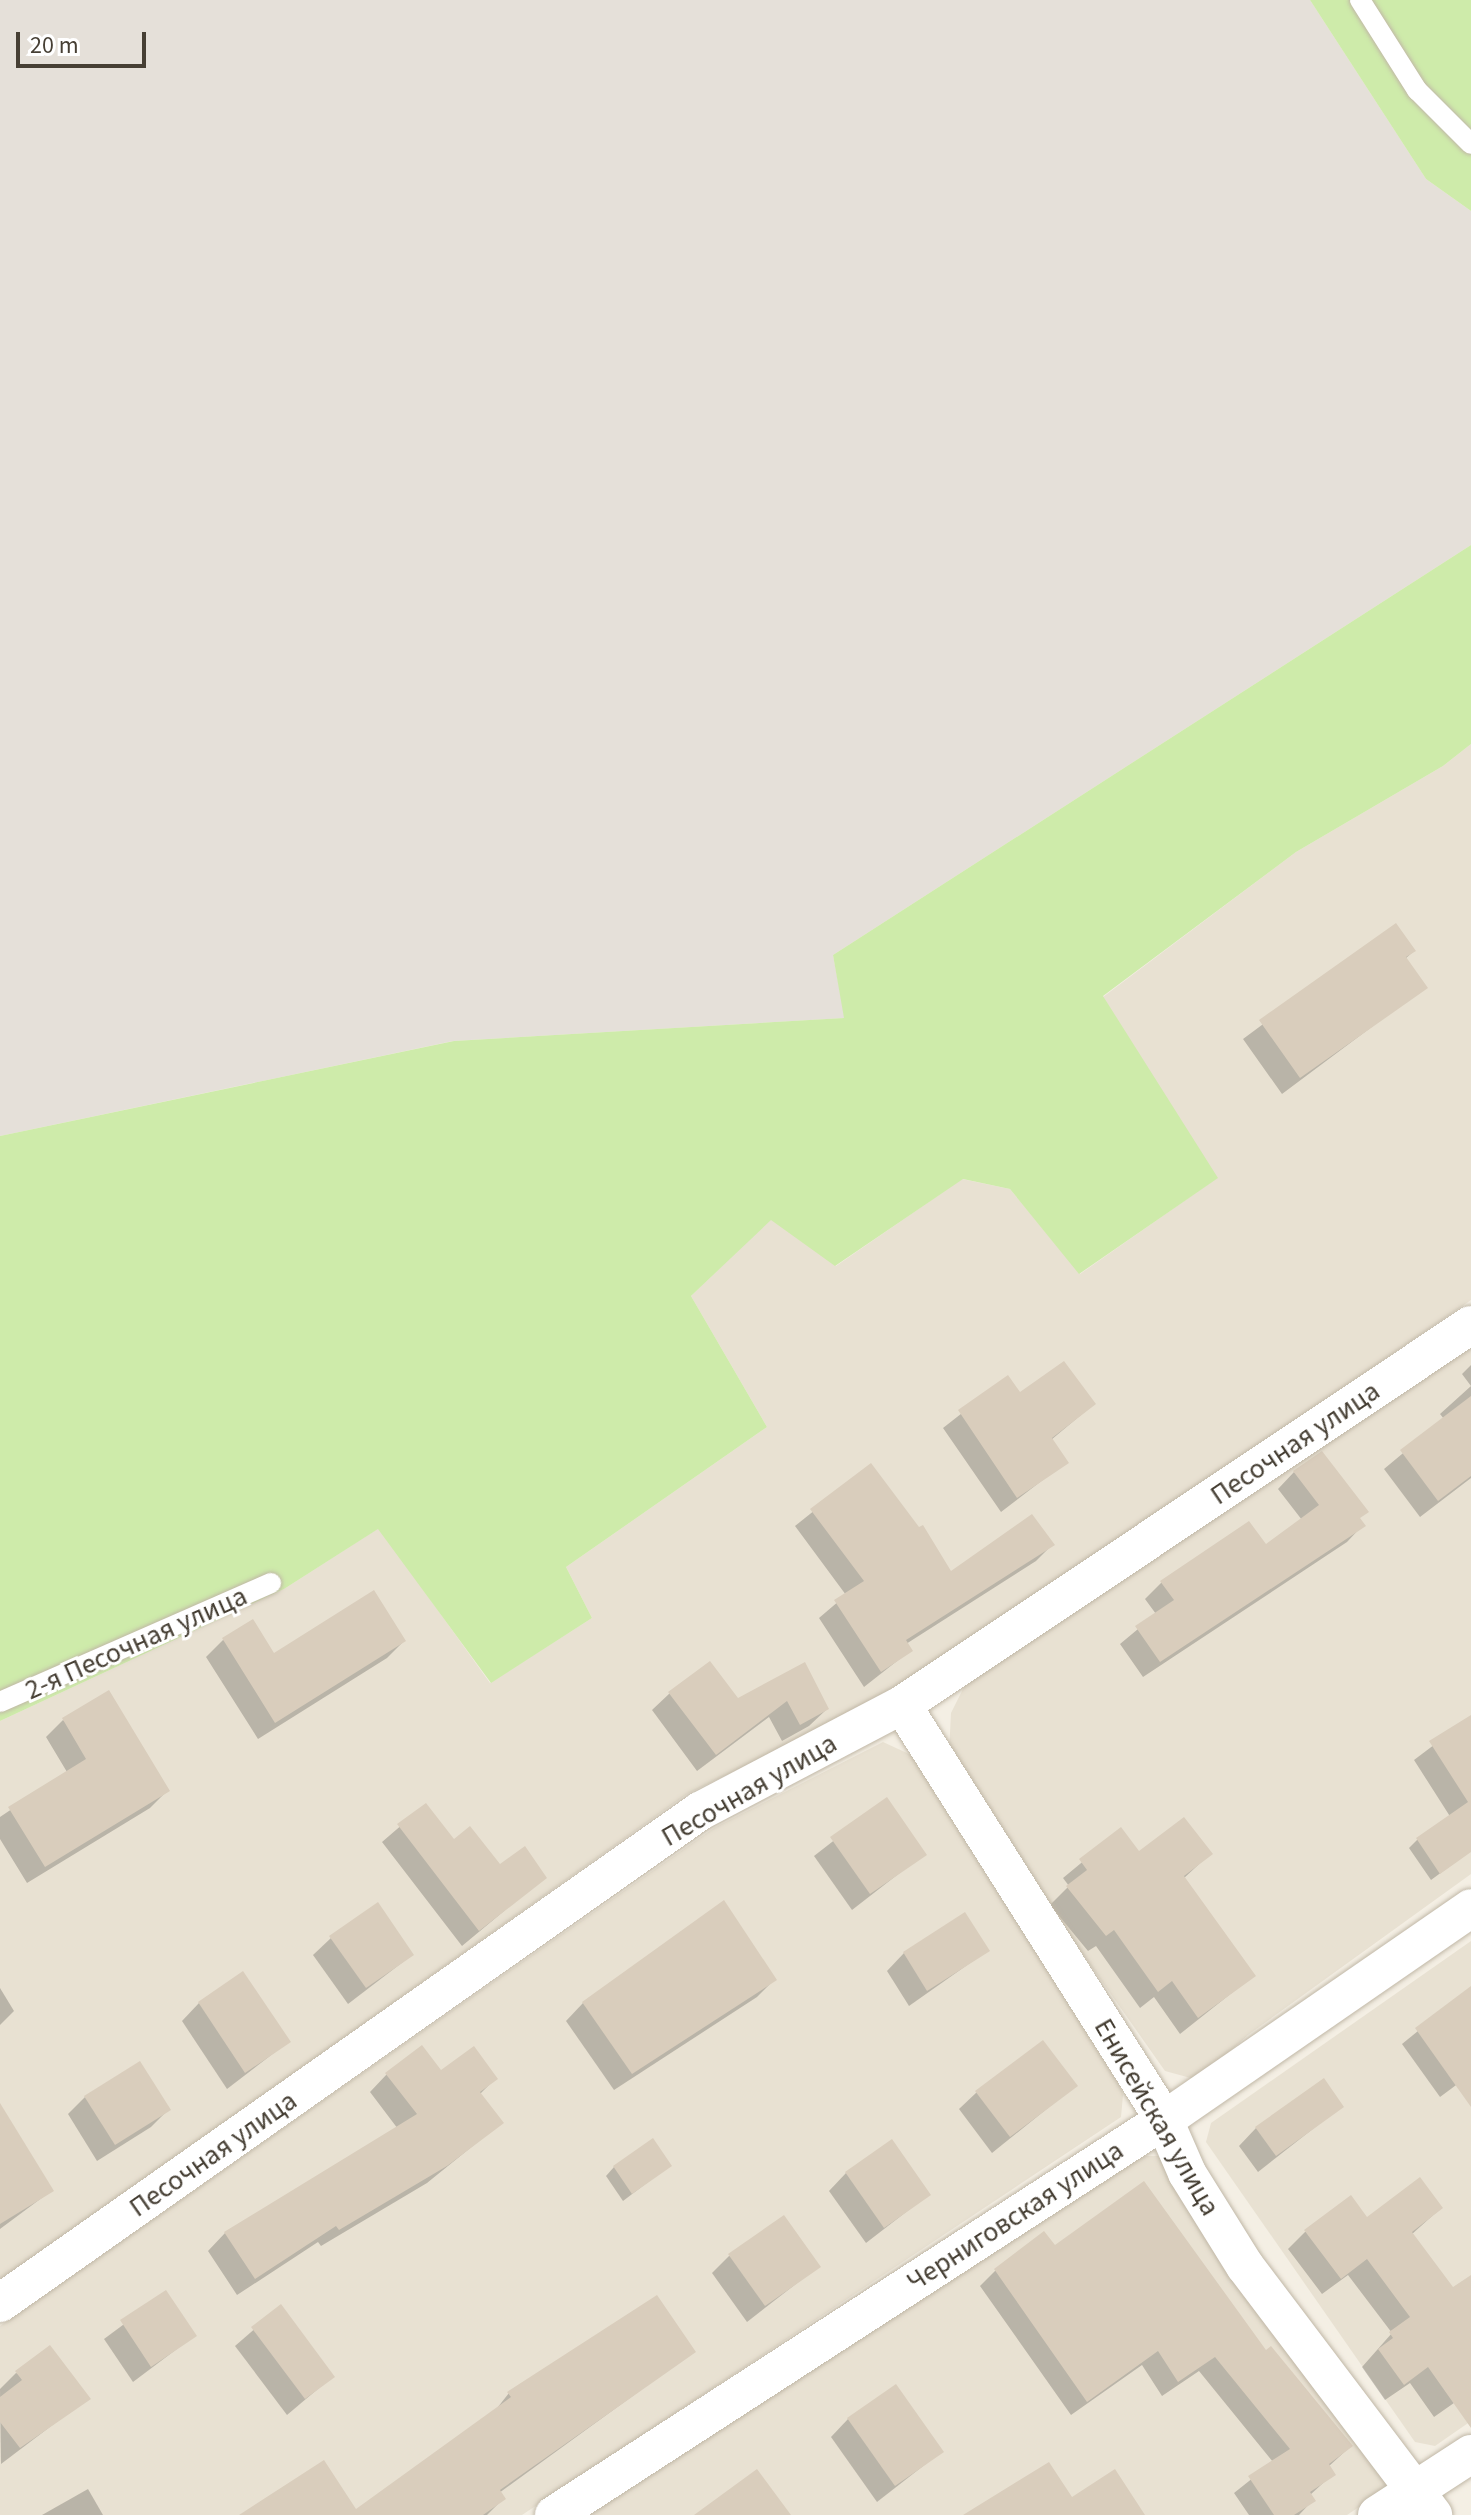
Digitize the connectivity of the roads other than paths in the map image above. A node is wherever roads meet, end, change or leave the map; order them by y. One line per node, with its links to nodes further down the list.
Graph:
1 (1360, 0): 2 (lane)
2 (1471, 144)
3 (1471, 1325): 6 (street, Песочная улица)
4 (271, 1583): 5 (lane, 2-я Песочная улица)
5 (0, 1702)
6 (902, 1705): 8 (street, Енисейская улица); 9 (street, Песочная улица)
7 (1471, 1908): 8 (street, Черниговская улица)
8 (1164, 2120): 11 (street, Енисейская улица); 12 (street, Черниговская улица)
9 (0, 2303)
10 (1471, 2454): 11 (street)
11 (1424, 2502): 13 (street)
12 (554, 2515)
13 (1377, 2515)

